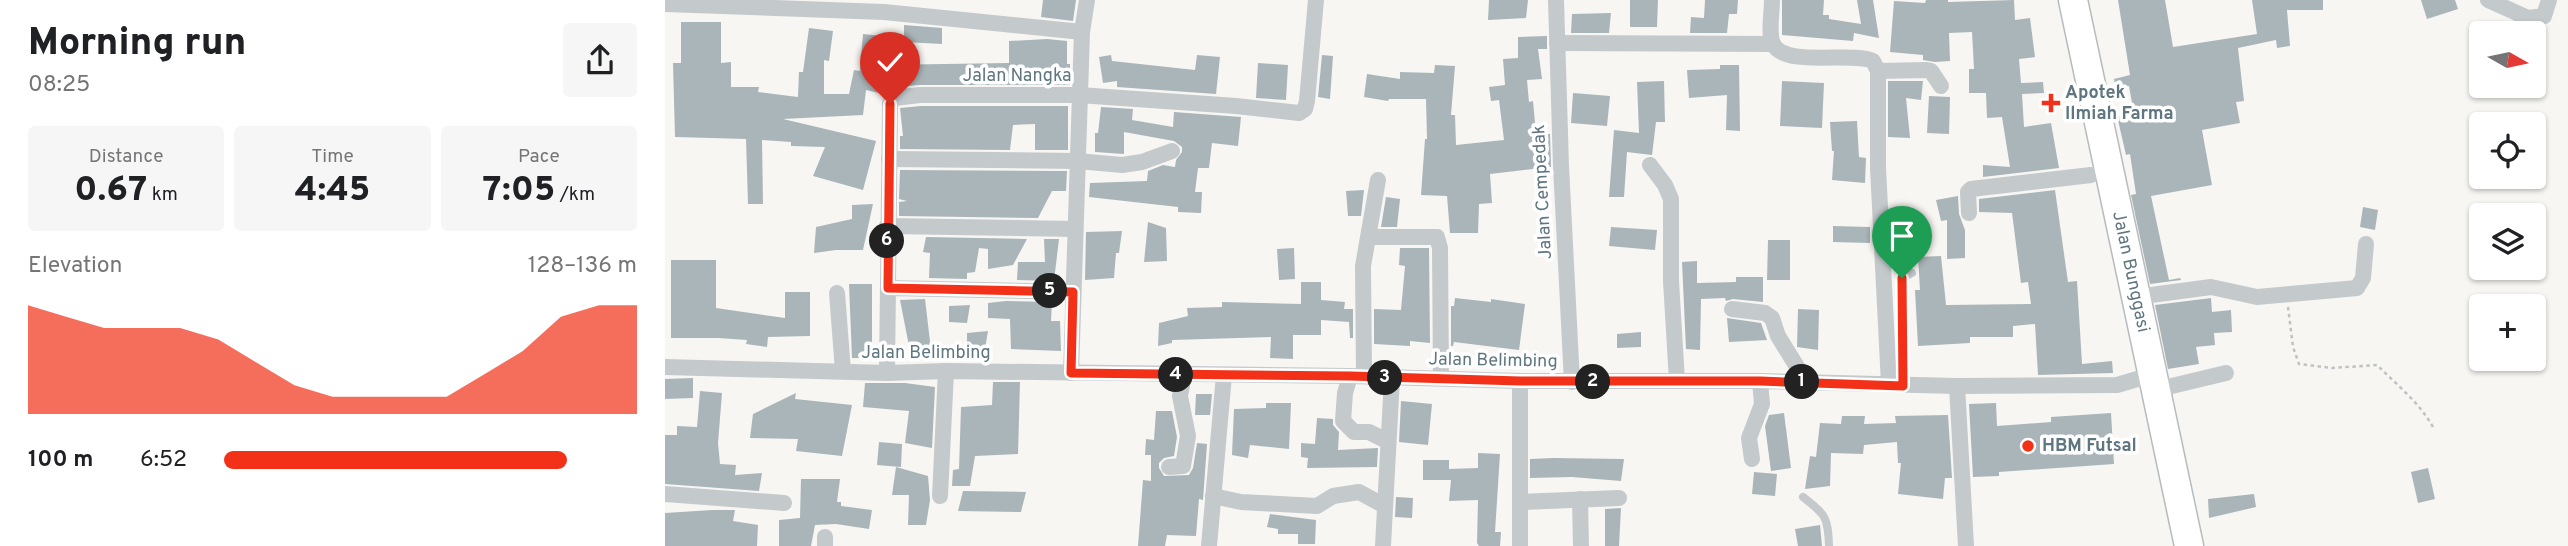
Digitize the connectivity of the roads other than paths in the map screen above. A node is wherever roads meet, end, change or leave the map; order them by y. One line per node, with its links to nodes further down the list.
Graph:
1 (1087, 0): 11 (street)
2 (1316, 0): 17 (street, Jalan Nangka)
3 (1556, 0): 13 (street, Jalan Cempedak)
4 (1772, 0): 14 (street)
5 (2055, 0): 12 (highway, Jalan Bunggasi)
6 (2073, 0): 12 (highway, Jalan Bunggasi)
7 (2488, 0): 8 (street)
8 (2549, 0)
9 (665, 4): 10 (street)
10 (884, 6): 11 (street)
11 (1082, 32): 17 (street)
12 (2072, 36): 22 (highway, Jalan Bunggasi); 33 (highway, Jalan Bunggasi)
13 (1557, 43): 14 (street); 49 (street, Jalan Cempedak)
14 (1773, 44): 15 (street)
15 (1878, 71): 16 (street); 52 (street)
16 (1941, 86)
17 (1079, 95): 19 (street, Jalan Nangka); 20 (street)
18 (1172, 151): 20 (street)
19 (889, 159): 20 (street); 25 (street, Jalan Nangka)
20 (1077, 162): 26 (street)
21 (1650, 165): 47 (street)
22 (2091, 175): 24 (street); 51 (highway, Jalan Bunggasi)
23 (1378, 180): 43 (street)
24 (1969, 213)
25 (887, 226): 26 (street); 30 (street, Jalan Nangka)
26 (1075, 229): 31 (street)
27 (1374, 237): 45 (street)
28 (2366, 244): 33 (street)
29 (1912, 273): 52 (lane)
30 (888, 288): 31 (street); 38 (street, Jalan Nangka)
31 (1073, 292): 39 (street)
32 (837, 293): 36 (street)
33 (2136, 298): 51 (highway, Jalan Bunggasi)
34 (1732, 309): 50 (street)
35 (665, 367): 36 (street, Jalan Belimbing)
36 (843, 371): 38 (street, Jalan Belimbing)
37 (946, 371): 38 (street, Jalan Belimbing); 39 (street, Jalan Belimbing); 58 (street)
38 (887, 373)
39 (1071, 373): 41 (street, Jalan Belimbing)
40 (2226, 373): 51 (street, Jalan Belimbing)
41 (1184, 375): 42 (street, Jalan Belimbing); 56 (street)
42 (1224, 375): 43 (street, Jalan Belimbing); 59 (street)
43 (1357, 376): 44 (street, Jalan Belimbing); 54 (street)
44 (1392, 378): 45 (street, Jalan Belimbing); 54 (street)
45 (1441, 378): 46 (street, Jalan Belimbing)
46 (1520, 381): 49 (street, Jalan Belimbing); 63 (street)
47 (1677, 381): 48 (street, Jalan Belimbing); 49 (street, Jalan Belimbing)
48 (1760, 381): 50 (street, Jalan Belimbing); 55 (street)
49 (1572, 382)
50 (1800, 382): 52 (street, Jalan Belimbing)
51 (2147, 382): 53 (street, Jalan Belimbing); 72 (highway, Jalan Bunggasi); 73 (highway, Jalan Bunggasi)
52 (1896, 385): 53 (street, Jalan Belimbing)
53 (1957, 386): 71 (street)
54 (1387, 440): 65 (street)
55 (1752, 458)
56 (1169, 467)
57 (665, 494): 64 (street)
58 (940, 495)
59 (1213, 496): 65 (street); 66 (street)
60 (1803, 497): 70 (lane)
61 (1619, 498): 62 (street)
62 (1580, 499): 63 (street); 69 (street)
63 (1521, 502): 68 (street)
64 (784, 503)
65 (1383, 505): 67 (street)
66 (1209, 546)
67 (1383, 546)
68 (1521, 546)
69 (1581, 546)
70 (1829, 546)
71 (1966, 546)
72 (2172, 546)
73 (2189, 546)

